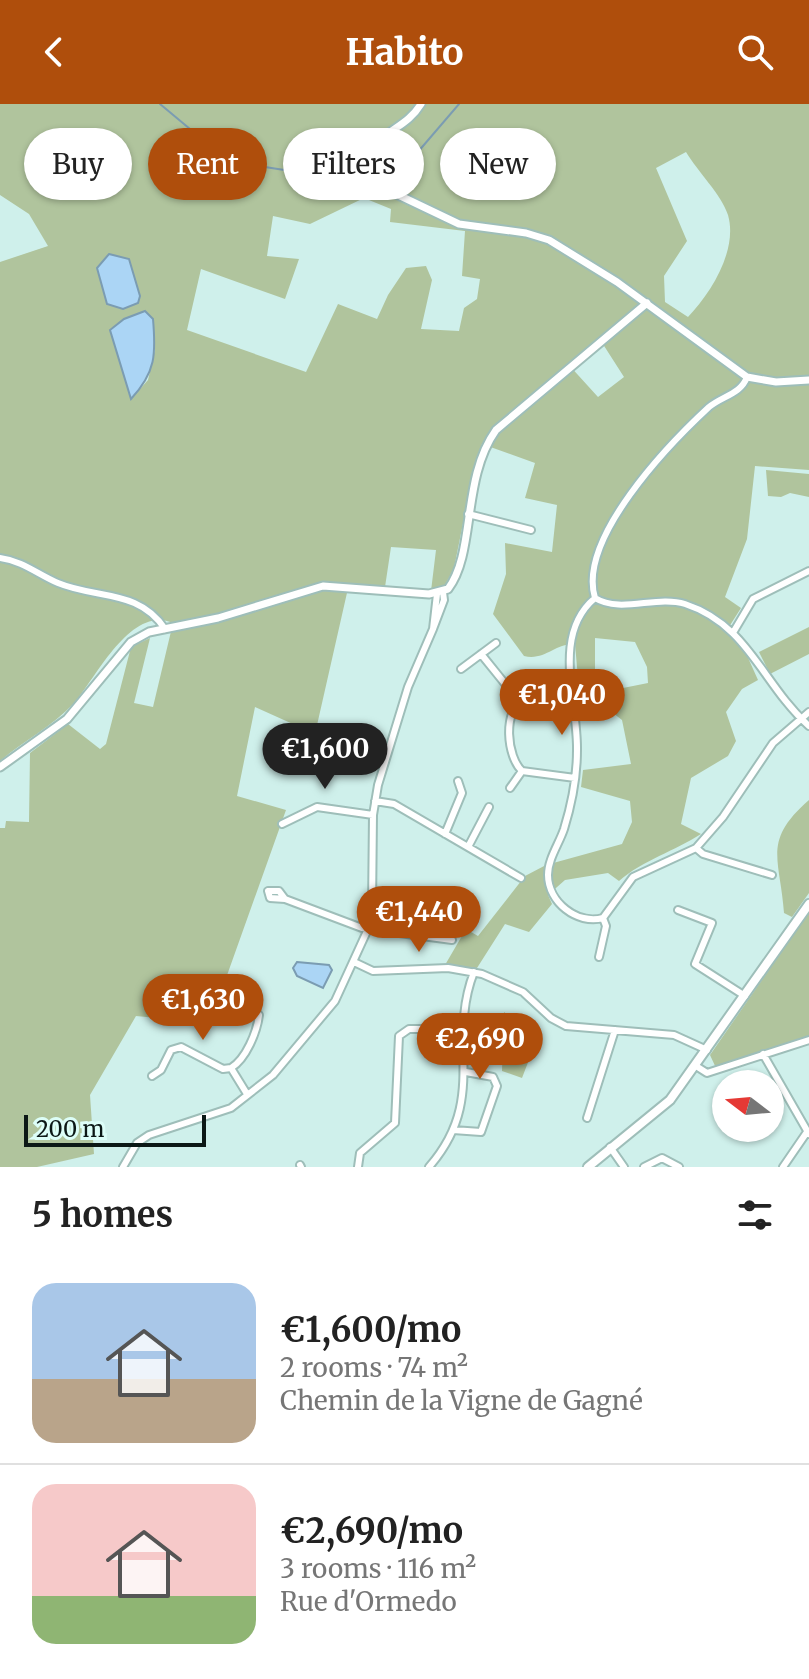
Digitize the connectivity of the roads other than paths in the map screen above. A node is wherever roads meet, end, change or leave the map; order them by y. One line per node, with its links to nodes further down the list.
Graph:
1 (421, 104): 2 (street)
2 (647, 303): 3 (street); 5 (street)
3 (747, 377): 4 (street); 10 (street)
4 (809, 380)
5 (468, 514): 6 (street); 9 (street)
6 (531, 530)
7 (0, 558): 11 (street)
8 (809, 571): 12 (street)
9 (440, 593): 11 (street); 26 (street)
10 (595, 598): 12 (street); 16 (street)
11 (165, 629): 21 (street)
12 (734, 631): 19 (street)
13 (496, 643): 14 (street)
14 (481, 654): 15 (street); 17 (street)
15 (461, 669)
16 (573, 695): 17 (street); 23 (street)
17 (519, 701): 22 (street)
18 (809, 712): 19 (street)
19 (801, 718): 20 (street); 32 (street)
20 (809, 726)
21 (0, 767)
22 (522, 771): 23 (street); 25 (street)
23 (575, 778): 38 (street)
24 (458, 781): 30 (street)
25 (510, 788)
26 (375, 801): 28 (street); 30 (street)
27 (489, 807): 31 (street)
28 (373, 815): 29 (street); 39 (street)
29 (282, 824)
30 (445, 834): 31 (street)
31 (468, 847): 34 (street)
32 (696, 848): 33 (street); 38 (street)
33 (772, 875)
34 (521, 878)
35 (285, 899): 39 (street)
36 (809, 904): 44 (main road)
37 (678, 910): 44 (street)
38 (603, 918): 41 (street)
39 (368, 929): 40 (street); 42 (street)
40 (452, 940)
41 (599, 957)
42 (354, 962): 43 (street); 55 (street)
43 (474, 972): 46 (street); 47 (street)
44 (745, 996): 49 (main road)
45 (259, 1015): 52 (street)
46 (462, 1029): 53 (street); 61 (street)
47 (615, 1030): 49 (street); 56 (street)
48 (809, 1040): 50 (street)
49 (705, 1054): 51 (main road)
50 (763, 1054): 51 (street); 58 (street)
51 (696, 1066): 59 (main road)
52 (231, 1068): 54 (street); 55 (street)
53 (466, 1072): 57 (street); 57 (street)
54 (152, 1076)
55 (247, 1094): 60 (street)
56 (587, 1118)
57 (453, 1130): 62 (street)
58 (808, 1133): 67 (street)
59 (610, 1147): 63 (main road); 64 (street)
60 (123, 1167)
61 (358, 1167)
62 (429, 1167)
63 (588, 1167)
64 (624, 1167)
65 (644, 1167): 66 (street)
66 (679, 1167)
67 (783, 1167)

